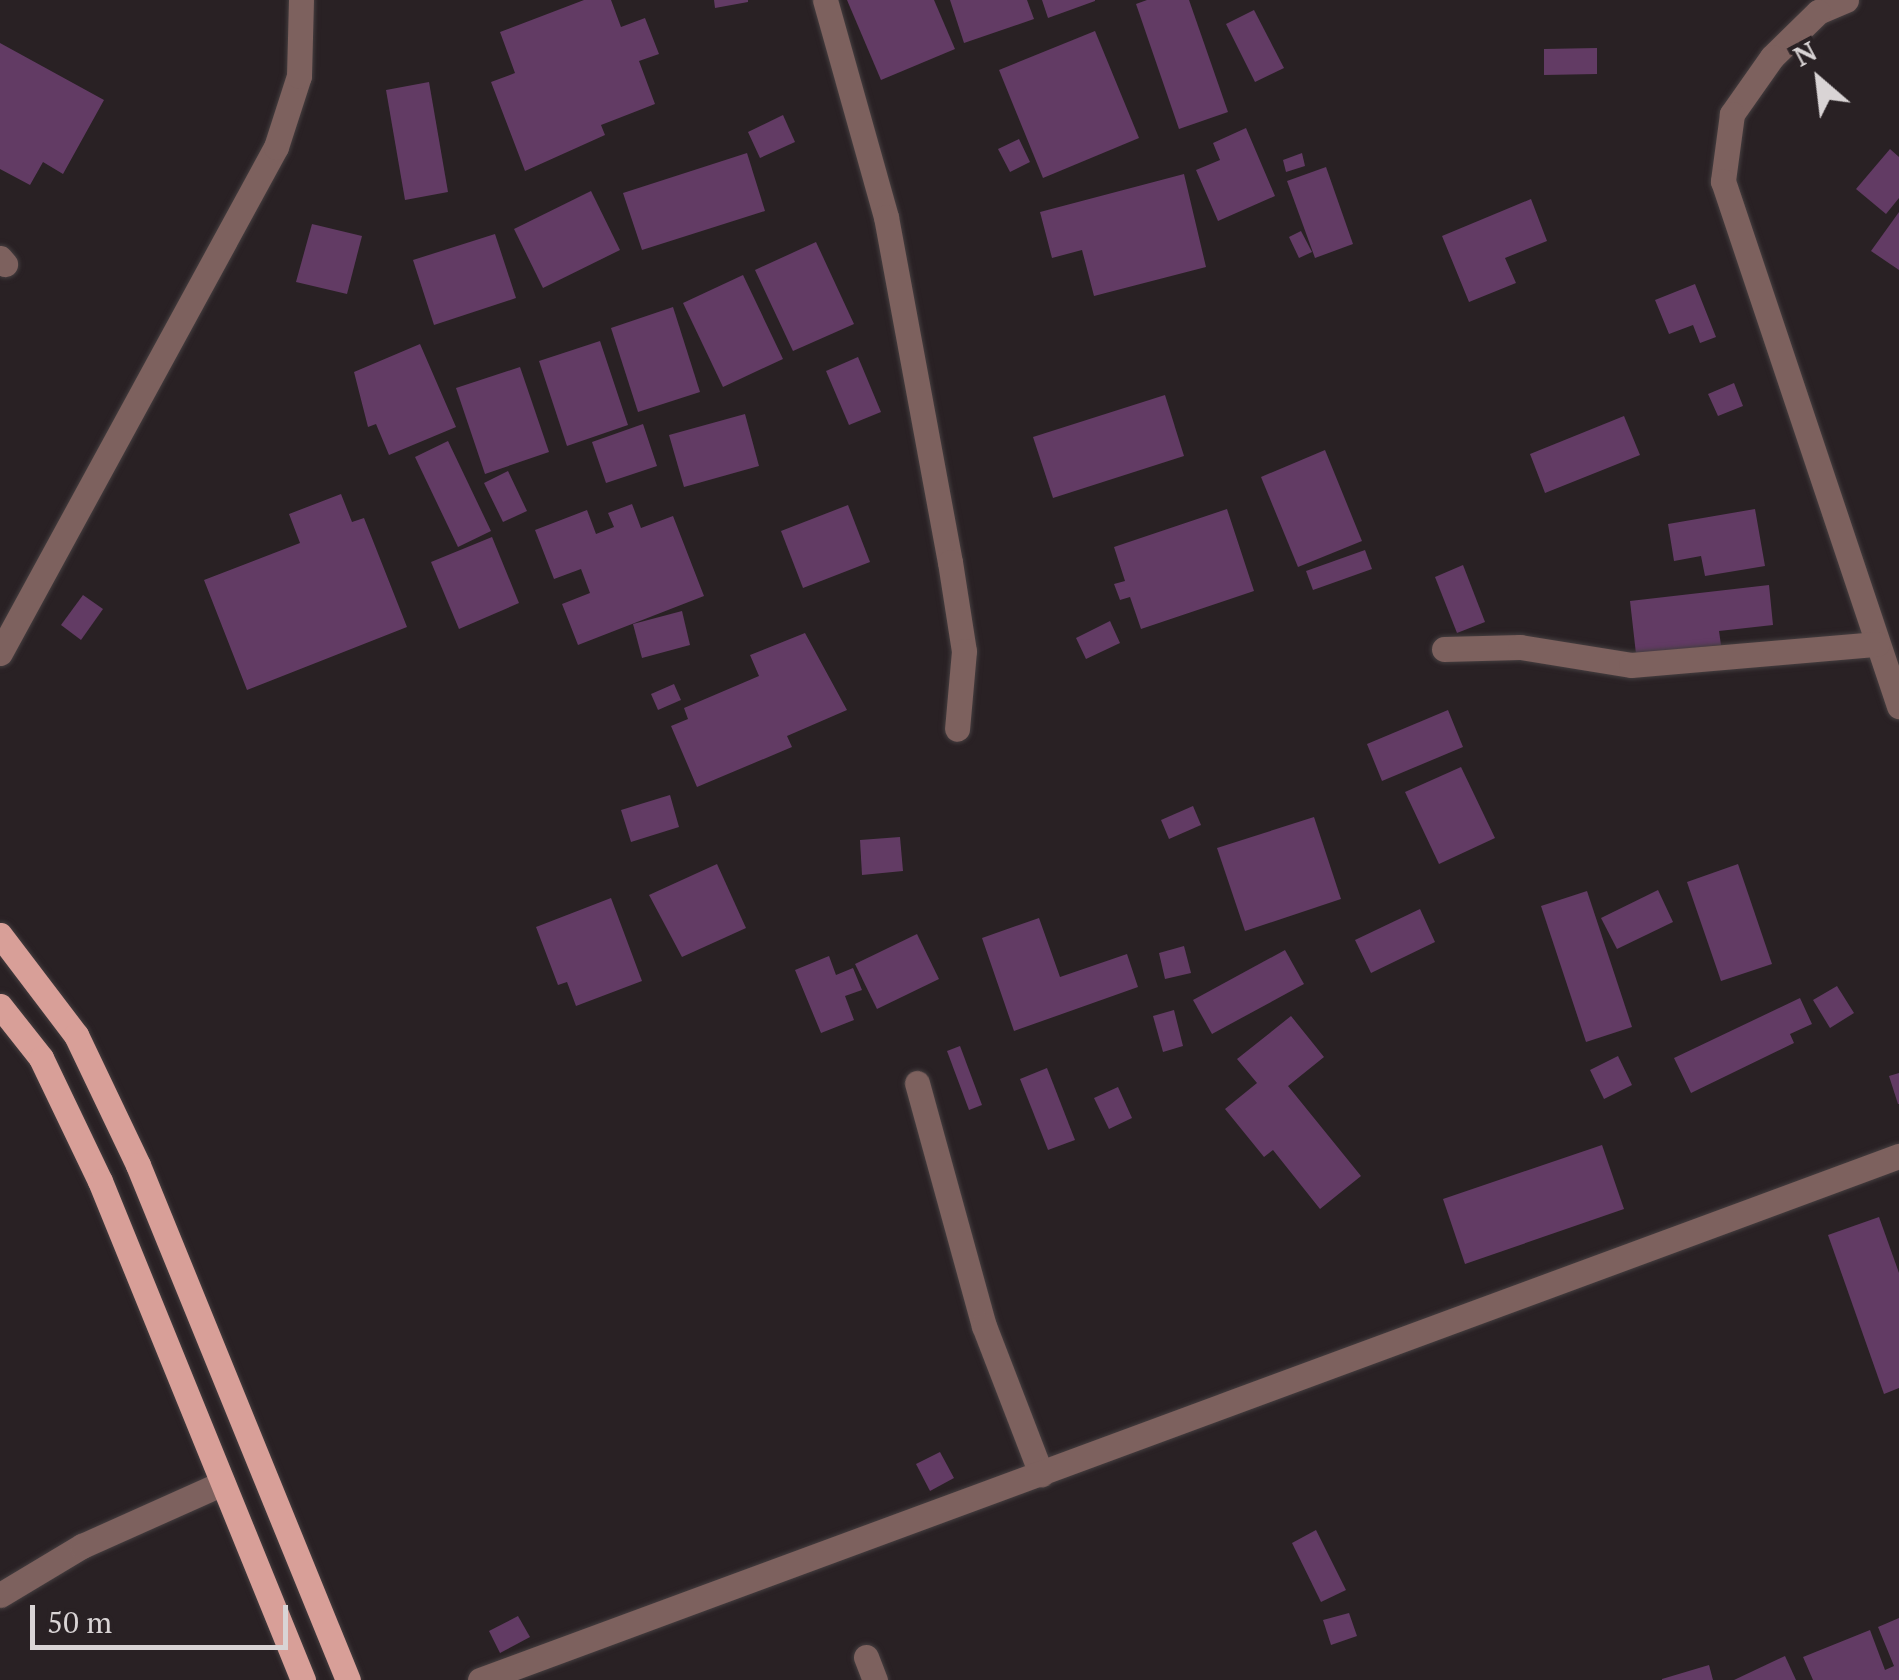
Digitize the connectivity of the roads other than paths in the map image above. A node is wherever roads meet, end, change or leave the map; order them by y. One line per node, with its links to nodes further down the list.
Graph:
1 (302, 0): 6 (street)
2 (825, 0): 8 (street)
3 (1846, 0): 4 (street)
4 (1877, 644): 5 (street); 7 (street)
5 (1444, 649)
6 (0, 653)
7 (1899, 706)
8 (957, 730)
9 (0, 935): 17 (main road)
10 (0, 1006): 14 (main road)
11 (917, 1083): 13 (street)
12 (1899, 1156): 13 (street)
13 (1041, 1474): 18 (street)
14 (223, 1484): 15 (street); 16 (main road)
15 (0, 1595)
16 (304, 1680)
17 (348, 1680)
18 (480, 1680)

